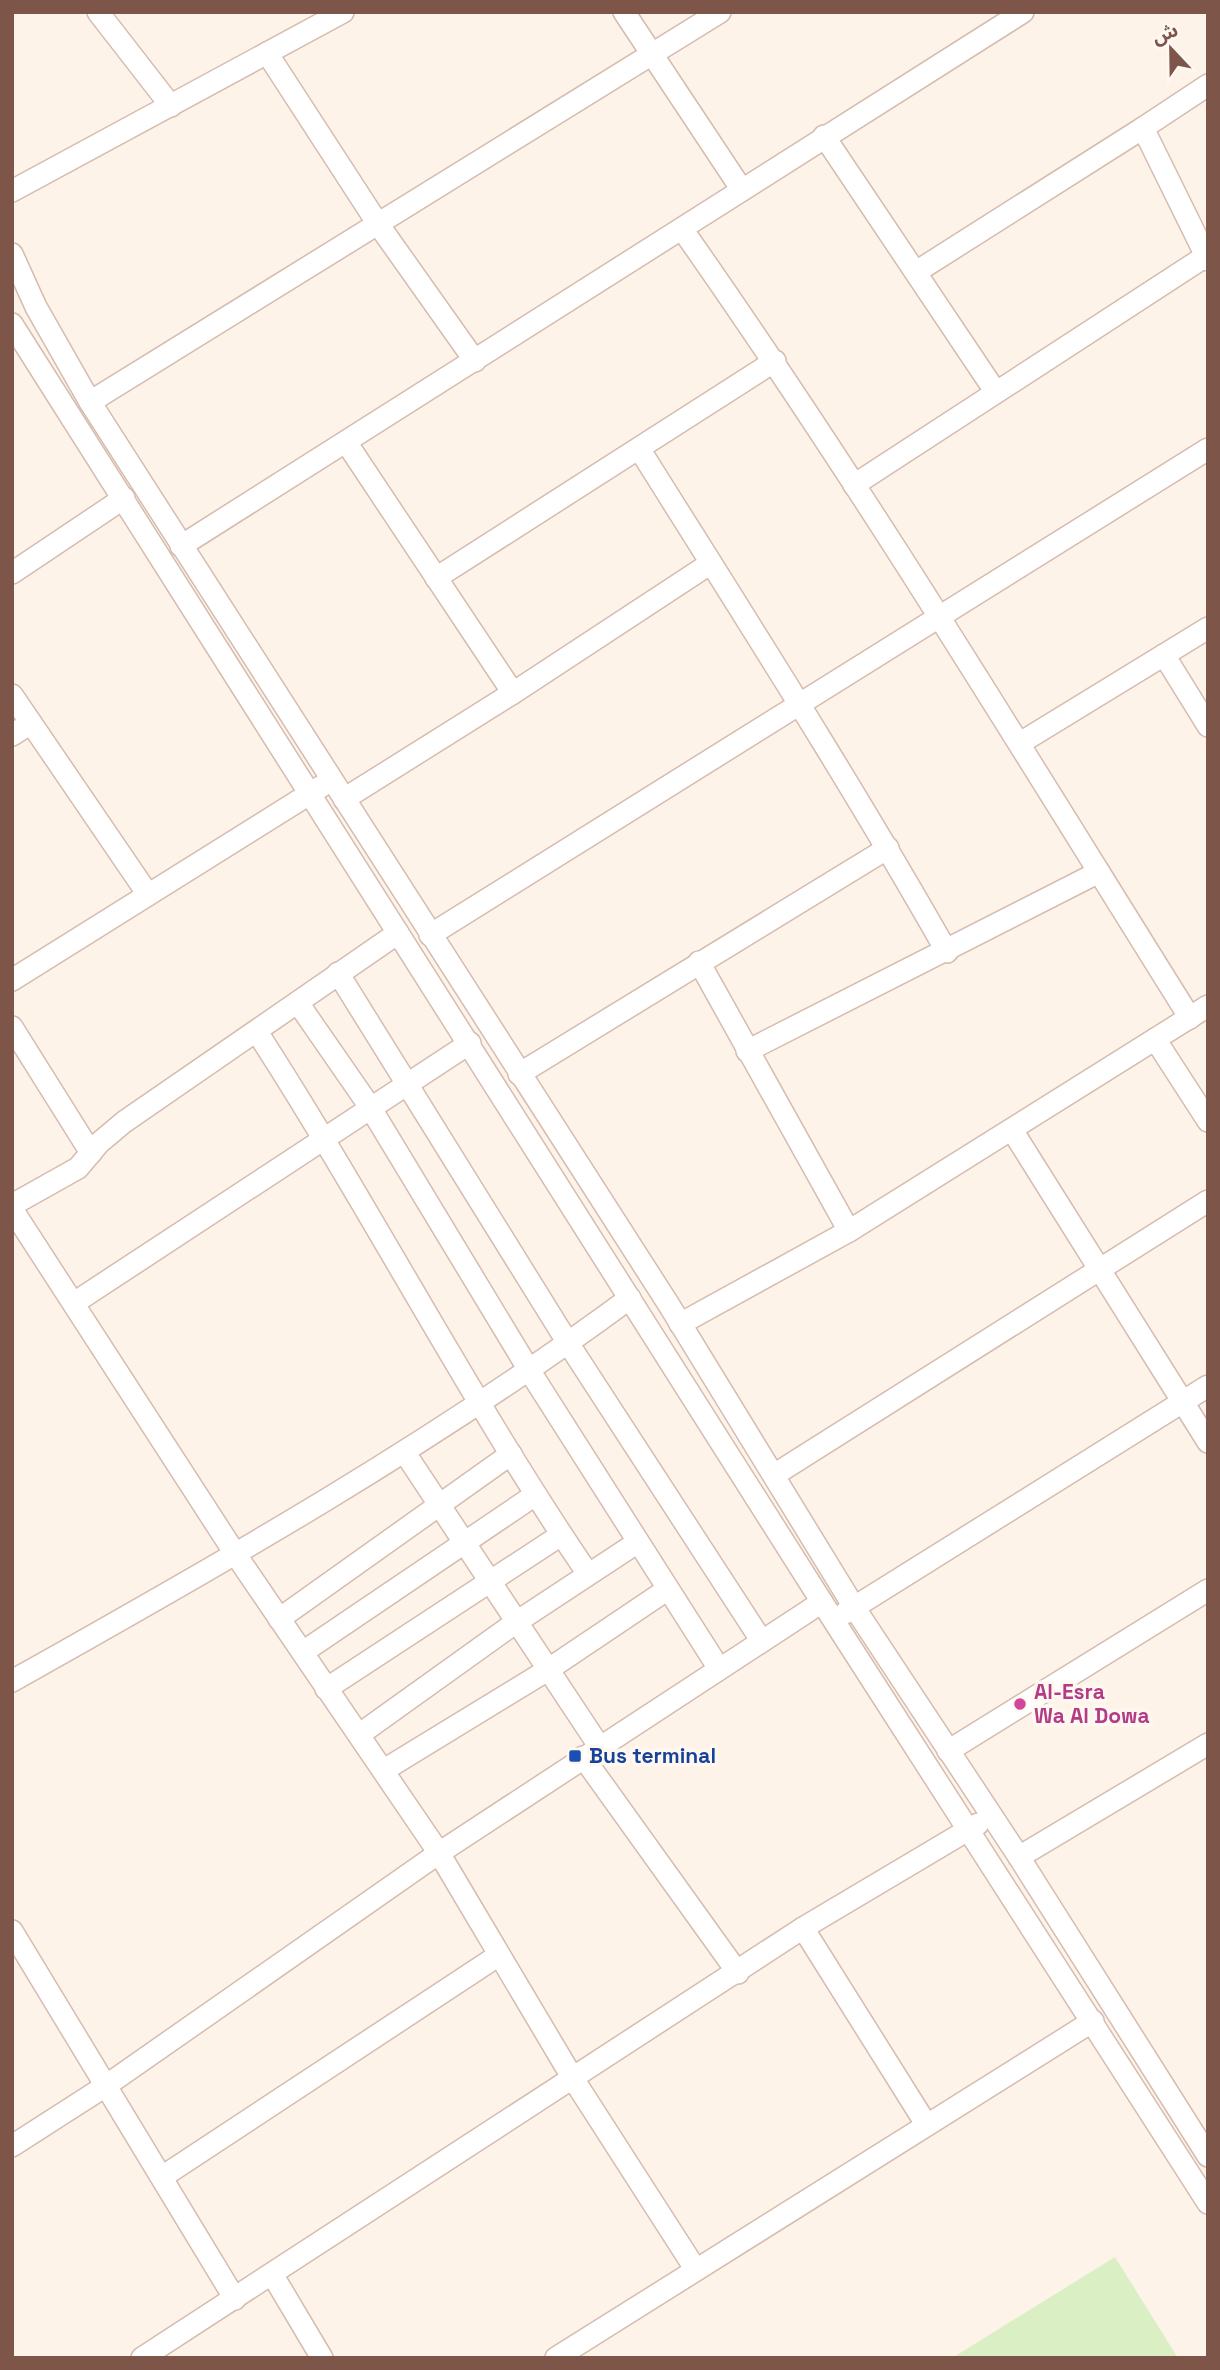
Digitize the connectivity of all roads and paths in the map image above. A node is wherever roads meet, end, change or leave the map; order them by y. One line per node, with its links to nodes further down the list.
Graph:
1 (97, 12): 10 (street)
2 (343, 12): 7 (street)
3 (624, 12): 8 (street)
4 (720, 12): 8 (street)
5 (1023, 12): 6 (street)
6 (1000, 18): 12 (street)
7 (267, 53): 10 (street); 15 (street)
8 (654, 55): 13 (street); 15 (street)
9 (1208, 85): 11 (street)
10 (171, 106): 14 (street)
11 (1143, 128): 18 (street); 19 (street)
12 (824, 136): 13 (street); 19 (street)
13 (742, 190): 16 (street)
14 (12, 191)
15 (378, 224): 21 (street); 24 (street)
16 (681, 229): 21 (street); 22 (street)
17 (12, 254): 24 (street)
18 (1207, 258): 23 (street)
19 (916, 272): 23 (street)
20 (12, 324): 29 (street)
21 (475, 361): 25 (street)
22 (775, 361): 27 (street); 28 (street)
23 (995, 391): 28 (street)
24 (90, 402): 30 (street)
25 (346, 442): 30 (street); 33 (street)
26 (1208, 449): 34 (street)
27 (640, 450): 31 (street); 33 (street)
28 (854, 485): 34 (street)
29 (124, 498): 32 (street); 45 (street)
30 (181, 546): 44 (street)
31 (711, 563): 37 (street); 39 (street)
32 (12, 573)
33 (436, 578): 37 (street)
34 (938, 618): 39 (street); 43 (street)
35 (1208, 628): 36 (street)
36 (1164, 655): 41 (street); 43 (street)
37 (513, 693): 46 (street)
38 (12, 695): 40 (street)
39 (800, 703): 47 (street); 51 (street)
40 (31, 723): 42 (street); 49 (street)
41 (1208, 726)
42 (12, 735)
43 (1020, 743): 48 (street)
44 (332, 780): 45 (street); 46 (street)
45 (310, 794): 49 (street); 50 (street)
46 (344, 799): 51 (street)
47 (888, 848): 52 (street); 53 (street)
48 (1099, 872): 52 (street); 57 (street)
49 (147, 893): 55 (street)
50 (398, 933): 54 (street); 61 (street)
51 (430, 935): 63 (street)
52 (947, 952): 62 (street)
53 (699, 962): 62 (street); 63 (street)
54 (338, 972): 56 (street); 64 (street)
55 (12, 980)
56 (298, 1003): 59 (street); 65 (street)
57 (1199, 1012): 60 (street)
58 (12, 1027): 69 (street)
59 (257, 1032): 68 (street); 69 (street)
60 (1155, 1039): 66 (street); 67 (street)
61 (470, 1043): 64 (street); 74 (street)
62 (747, 1051): 72 (street)
63 (520, 1074): 76 (street)
64 (407, 1083): 65 (street); 79 (street)
65 (370, 1107): 68 (street); 80 (street)
66 (1208, 1121)
67 (1012, 1130): 72 (street); 73 (street)
68 (325, 1138): 75 (street); 83 (street)
69 (91, 1153): 71 (street)
70 (1208, 1201): 73 (street)
71 (12, 1207): 75 (street)
72 (849, 1231): 78 (street)
73 (1100, 1268): 82 (street); 87 (street)
74 (629, 1298): 77 (street); 79 (street)
75 (74, 1303): 93 (street)
76 (669, 1305): 77 (street); 78 (street)
77 (644, 1321): 98 (street)
78 (680, 1324): 87 (street)
79 (568, 1343): 80 (street); 103 (street)
80 (529, 1370): 83 (street); 91 (street)
81 (1208, 1386): 82 (street)
82 (1183, 1401): 84 (street); 99 (street)
83 (479, 1404): 85 (street); 86 (street)
84 (1208, 1442)
85 (405, 1453): 89 (street); 93 (street)
86 (510, 1454): 88 (street); 89 (street)
87 (774, 1475): 99 (street)
88 (535, 1495): 90 (street); 92 (street)
89 (440, 1506): 92 (street); 100 (street)
90 (561, 1535): 94 (street); 95 (street)
91 (638, 1542): 94 (street); 96 (street)
92 (464, 1543): 95 (street); 104 (street)
93 (236, 1555): 100 (street); 107 (street)
94 (588, 1574): 102 (street)
95 (488, 1582): 102 (street); 108 (street)
96 (668, 1589): 105 (street); 106 (street)
97 (1208, 1590): 111 (street)
98 (822, 1602): 101 (street); 103 (street)
99 (854, 1607): 101 (street); 111 (street)
100 (279, 1619): 104 (street)
101 (834, 1621): 115 (street)
102 (515, 1623): 106 (street); 109 (street)
103 (761, 1640): 105 (street)
104 (303, 1652): 108 (street)
105 (718, 1667): 112 (street)
106 (547, 1671): 112 (street); 113 (street)
107 (12, 1681)
108 (326, 1689): 109 (street)
109 (359, 1734): 113 (street)
110 (1208, 1744): 117 (street)
111 (948, 1751): 114 (street)
112 (591, 1752): 116 (street); 121 (street)
113 (384, 1770): 116 (street)
114 (991, 1817): 115 (street); 117 (street)
115 (968, 1830): 118 (street); 122 (street)
116 (439, 1853): 120 (street); 124 (street)
117 (1019, 1857): 127 (street)
118 (803, 1928): 121 (street); 125 (street)
119 (14, 1938): 124 (street)
120 (499, 1955): 123 (street); 128 (street)
121 (738, 1973): 123 (street)
122 (1093, 2021): 125 (street); 129 (street)
123 (572, 2077): 130 (street); 131 (street)
124 (107, 2085): 126 (street); 128 (street)
125 (926, 2124): 130 (street)
126 (12, 2146)
127 (1208, 2156)
128 (162, 2177): 132 (street)
129 (1208, 2203)
130 (696, 2270): 135 (street)
131 (272, 2274): 132 (street); 134 (street)
132 (235, 2299): 133 (street)
133 (142, 2358)
134 (322, 2358)
135 (556, 2358)

